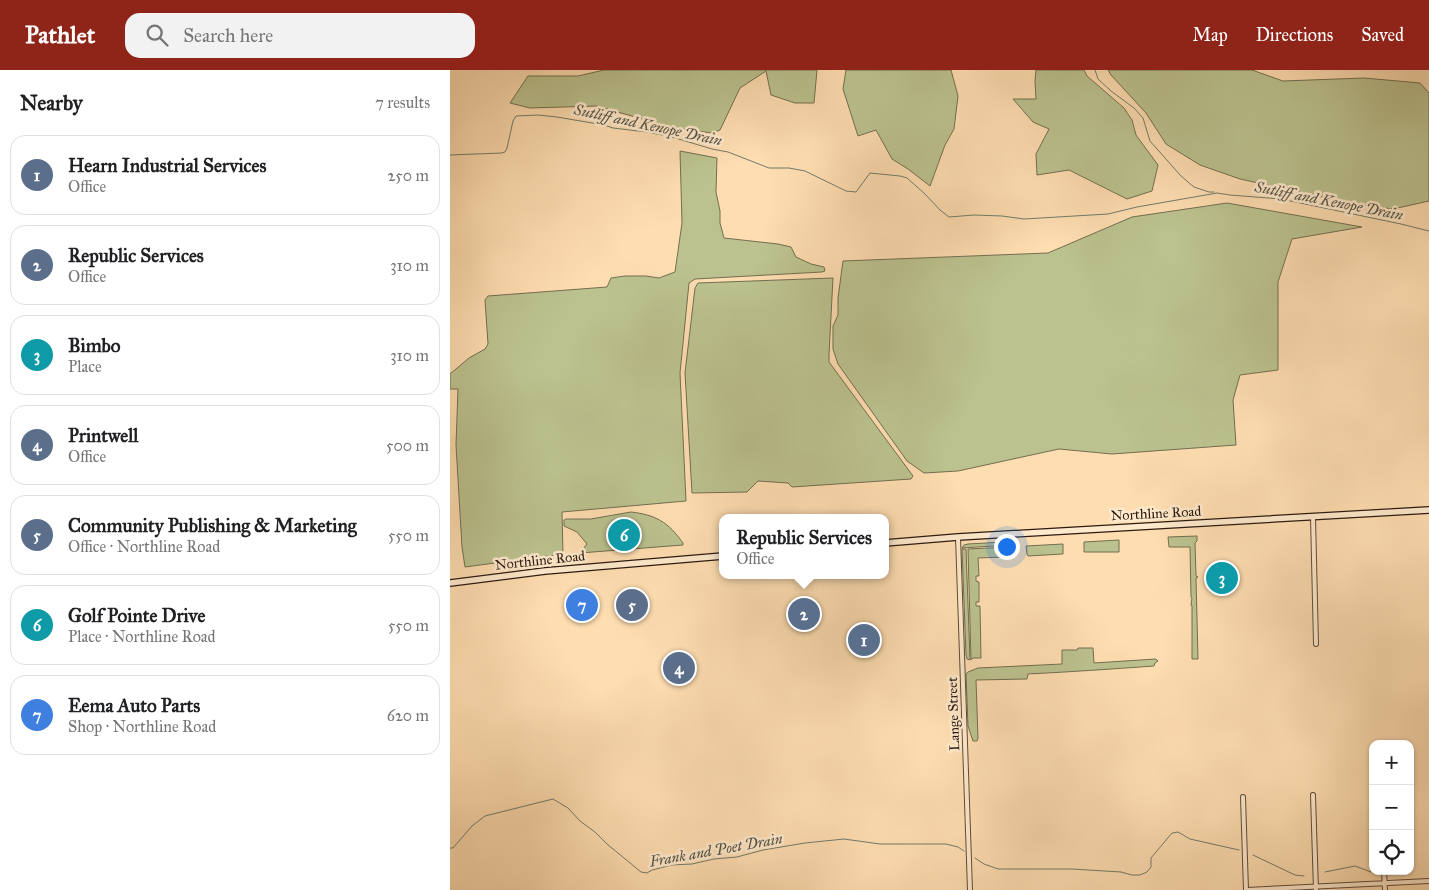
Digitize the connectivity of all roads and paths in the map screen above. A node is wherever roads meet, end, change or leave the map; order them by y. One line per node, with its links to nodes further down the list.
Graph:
1 (1429, 510): 2 (main road, Northline Road)
2 (1312, 518): 3 (main road, Northline Road); 7 (street)
3 (958, 537): 4 (main road, Northline Road); 14 (street, Lange Street)
4 (889, 543)
5 (719, 556): 6 (main road, Northline Road)
6 (450, 583)
7 (1316, 644)
8 (1313, 795): 13 (street)
9 (1243, 798): 15 (street)
10 (1384, 875): 12 (street)
11 (1429, 881): 12 (street)
12 (1384, 883): 13 (street); 16 (street)
13 (1316, 888): 15 (street)
14 (970, 890)
15 (1247, 890)
16 (1384, 890)

